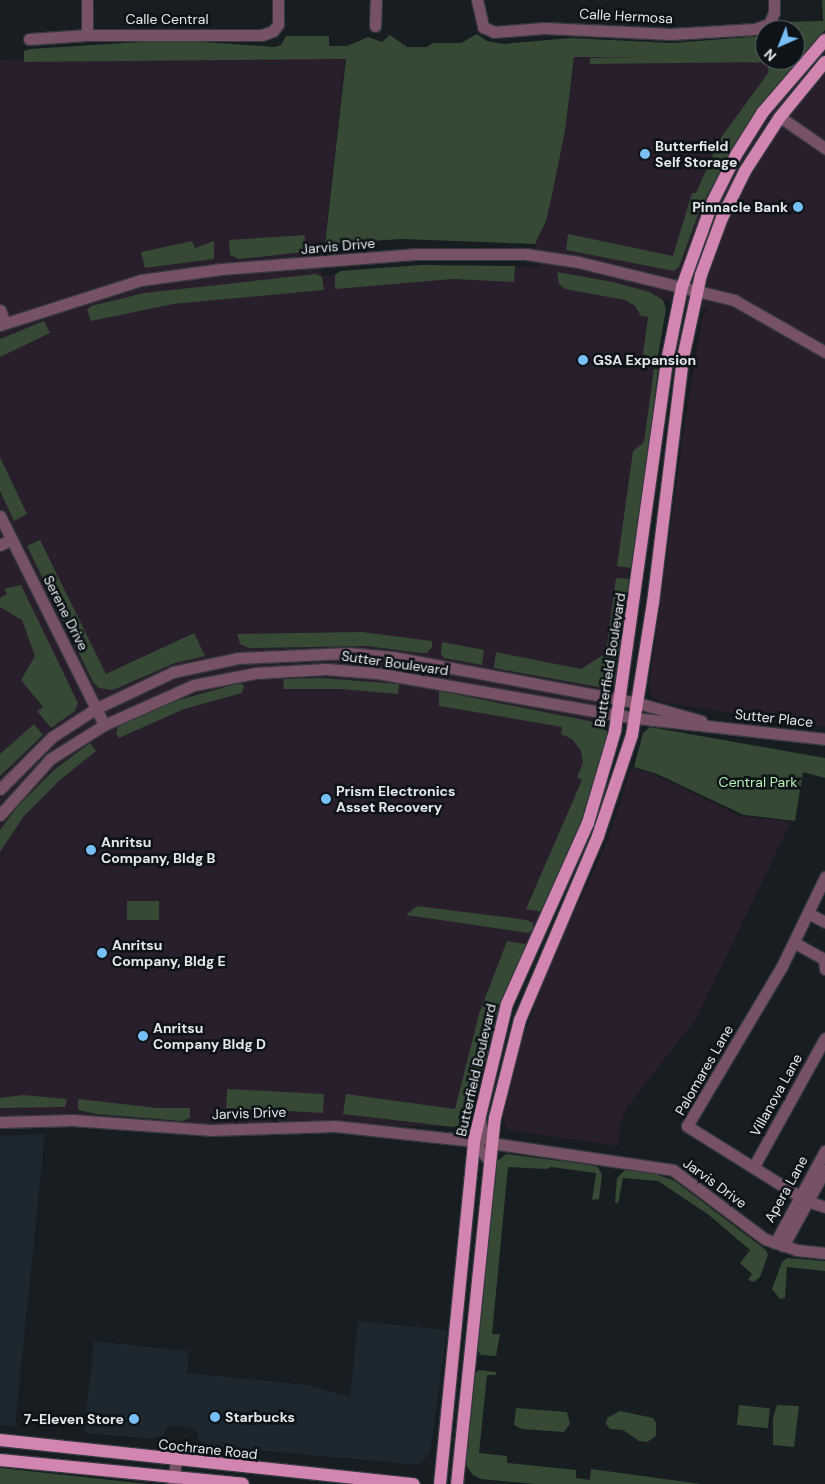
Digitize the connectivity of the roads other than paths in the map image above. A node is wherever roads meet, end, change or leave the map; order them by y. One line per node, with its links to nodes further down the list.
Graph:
1 (87, 0): 7 (street)
2 (278, 0): 7 (street, Calle Central)
3 (376, 0): 6 (street)
4 (477, 0): 5 (street, Calle Hermosa)
5 (774, 0)
6 (375, 26)
7 (87, 35): 8 (street, Calle Central)
8 (29, 39)
9 (825, 40): 13 (main road, Butterfield Boulevard)
10 (825, 62): 11 (main road, Butterfield Boulevard)
11 (780, 117): 12 (street); 14 (main road, Butterfield Boulevard)
12 (825, 148)
13 (682, 287): 14 (street, Jarvis Drive); 16 (street, Jarvis Drive); 21 (main road, Butterfield Boulevard)
14 (698, 291): 17 (street, Jarvis Drive); 22 (main road, Butterfield Boulevard)
15 (0, 310): 16 (street)
16 (2, 324)
17 (825, 352)
18 (0, 516): 19 (street, Serene Drive)
19 (12, 539): 20 (street); 23 (street, Serene Drive)
20 (0, 545)
21 (622, 700): 22 (street, Sutter Place); 23 (street, Sutter Boulevard); 24 (main road, Butterfield Boulevard)
22 (638, 703): 25 (main road, Butterfield Boulevard); 27 (street, Sutter Place)
23 (97, 708): 26 (street, Serene Drive); 29 (street, Sutter Boulevard)
24 (618, 715): 25 (street, Sutter Place); 26 (street, Sutter Boulevard); 37 (main road, Butterfield Boulevard)
25 (635, 718): 27 (street, Sutter Place); 40 (main road, Butterfield Boulevard)
26 (104, 725): 30 (street, Sutter Boulevard)
27 (720, 727): 28 (street, Sutter Place)
28 (825, 739)
29 (0, 789)
30 (0, 815)
31 (825, 877): 32 (street, Palomares Lane)
32 (808, 913): 33 (street); 34 (street, Palomares Lane)
33 (825, 922)
34 (795, 943): 35 (street); 43 (street, Palomares Lane)
35 (825, 969)
36 (825, 1038): 43 (street, Villanova Lane)
37 (479, 1118): 39 (main road, Butterfield Boulevard); 40 (street)
38 (0, 1122): 39 (street, Jarvis Drive)
39 (474, 1141): 42 (street); 55 (main road, Butterfield Boulevard)
40 (491, 1143): 42 (main road, Butterfield Boulevard); 47 (street, Jarvis Drive)
41 (825, 1151): 45 (street, Apera Lane)
42 (489, 1161): 56 (main road, Butterfield Boulevard)
43 (754, 1166): 45 (street, Palomares Lane)
44 (825, 1170): 45 (street, Apera Lane)
45 (803, 1199): 46 (street, Palomares Lane); 47 (street, Apera Lane)
46 (825, 1207)
47 (779, 1244): 48 (street, Jarvis Drive)
48 (825, 1253)
49 (0, 1440): 51 (main road, Cochrane Road)
50 (0, 1460): 52 (main road)
51 (176, 1461): 52 (street); 54 (main road, Cochrane Road)
52 (174, 1481): 53 (main road)
53 (243, 1484)
54 (414, 1484)
55 (440, 1484)
56 (457, 1484)

